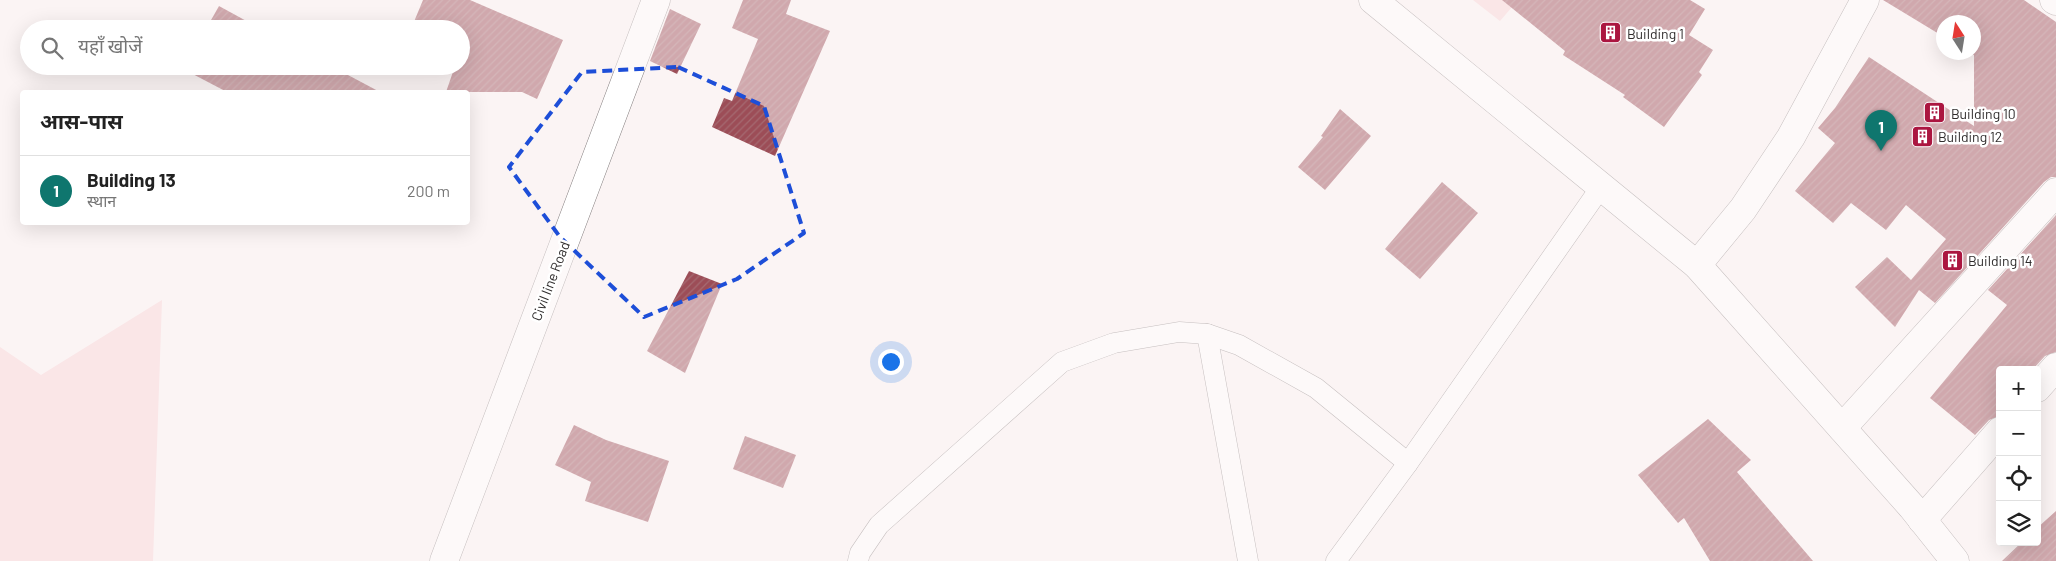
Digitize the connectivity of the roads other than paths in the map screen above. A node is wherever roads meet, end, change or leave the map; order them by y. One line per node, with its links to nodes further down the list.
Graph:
1 (656, 0): 14 (street, Civil line Road)
2 (1373, 0): 4 (street)
3 (1865, 0): 6 (street)
4 (1601, 187): 6 (street); 12 (lane)
5 (2056, 192): 10 (street)
6 (1697, 265): 10 (street)
7 (1207, 334): 12 (lane); 15 (lane); 16 (lane)
8 (2056, 367): 9 (street)
9 (2041, 384)
10 (1842, 428): 13 (street)
11 (1996, 436): 13 (street)
12 (1408, 462): 17 (lane)
13 (1922, 520): 18 (street)
14 (444, 561)
15 (858, 561)
16 (1248, 561)
17 (1336, 561)
18 (1956, 561)

